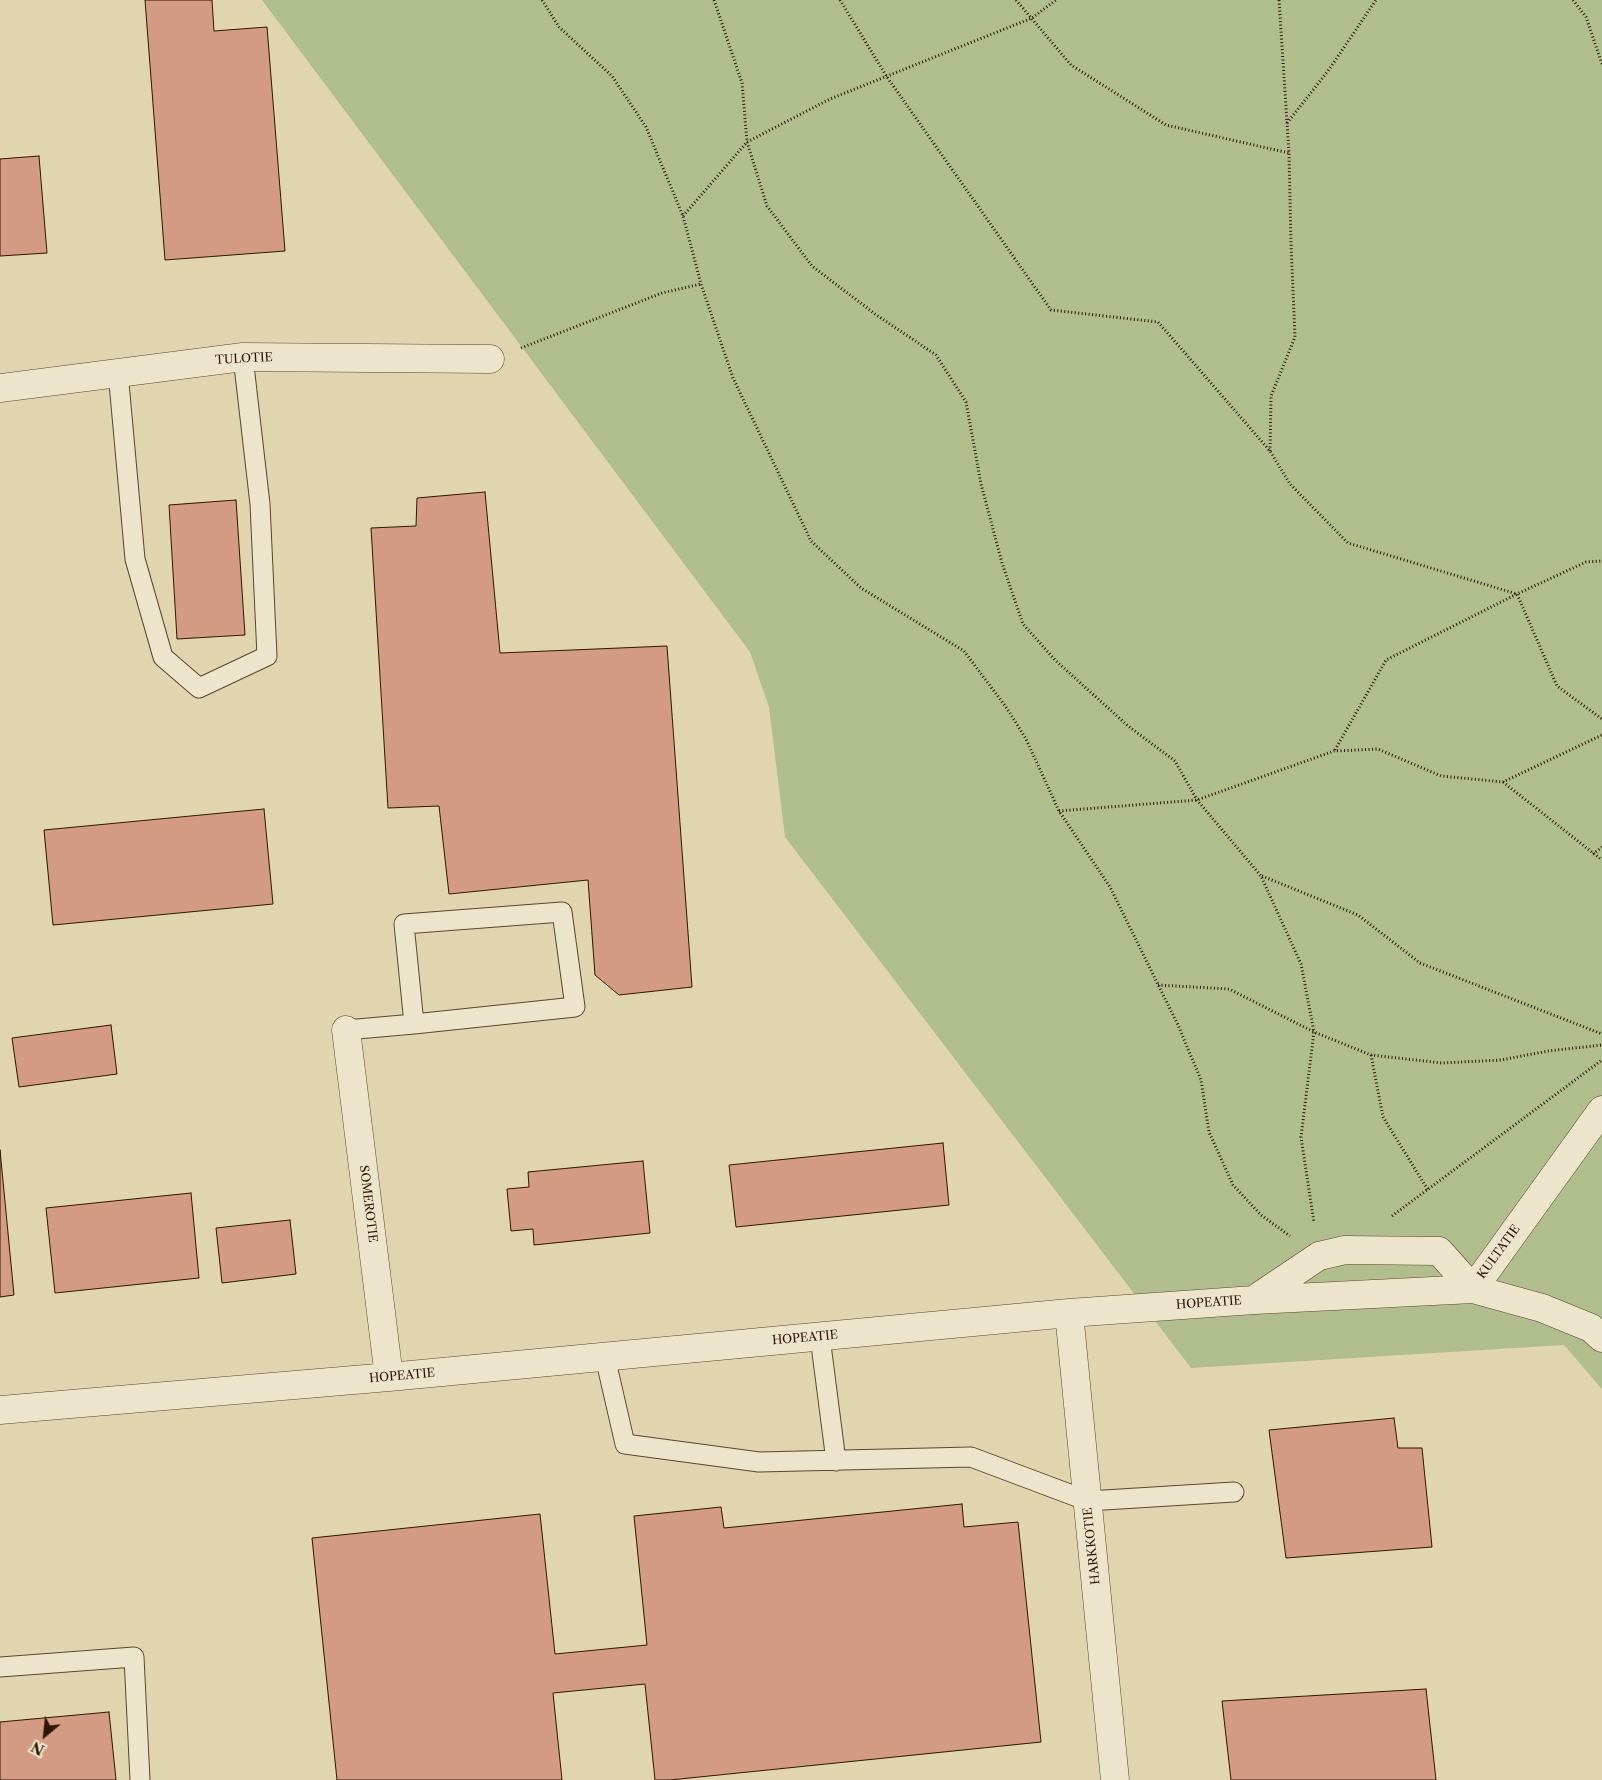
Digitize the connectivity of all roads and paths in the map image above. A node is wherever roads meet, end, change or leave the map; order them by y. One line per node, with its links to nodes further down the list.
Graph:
1 (542, 0): 15 (path)
2 (714, 0): 13 (path)
3 (840, 0): 11 (path)
4 (1016, 0): 9 (path)
5 (1056, 0): 9 (path)
6 (1279, 0): 12 (path)
7 (1376, 0): 12 (path)
8 (1573, 0): 10 (path)
9 (1032, 18): 11 (path); 14 (path)
10 (1602, 64)
11 (887, 77): 13 (path); 21 (path)
12 (1287, 122): 14 (path)
13 (747, 142): 15 (path); 28 (path)
14 (1289, 153): 21 (path)
15 (683, 216): 16 (path)
16 (701, 284): 18 (path); 29 (path)
17 (243, 357): 18 (street, TULOTIE); 19 (street, TULOTIE); 19 (lane)
18 (490, 359)
19 (118, 372): 20 (street, TULOTIE)
20 (0, 388)
21 (1270, 451): 23 (path)
22 (1602, 561): 23 (path)
23 (1517, 594): 24 (path); 26 (path)
24 (1602, 719)
25 (1602, 735): 27 (path)
26 (1334, 751): 27 (path); 28 (path)
27 (1503, 782): 31 (path)
28 (1197, 800): 29 (path); 33 (path)
29 (1059, 811): 34 (path)
30 (1602, 847): 31 (path)
31 (1593, 854): 32 (path)
32 (1602, 860)
33 (1261, 876): 37 (path); 38 (path)
34 (1158, 985): 37 (path); 45 (path)
35 (414, 1024): 35 (lane); 36 (lane)
36 (346, 1030): 52 (street, SOMEROTIE)
37 (1314, 1032): 40 (path); 45 (path)
38 (1602, 1034)
39 (1602, 1045): 40 (path)
40 (1371, 1055): 43 (path)
41 (1602, 1060): 43 (path)
42 (1602, 1110): 46 (street, KULTATIE)
43 (1428, 1190): 44 (path)
44 (1390, 1217)
45 (1319, 1256): 46 (street, KULTATIE); 47 (street, KULTATIE)
46 (1473, 1289): 47 (street, HOPEATIE); 50 (street, HOPEATIE)
47 (1254, 1300): 48 (street, HOPEATIE)
48 (1069, 1313): 49 (street, HOPEATIE); 56 (street, HARKKOTIE)
49 (820, 1337): 51 (street, HOPEATIE); 54 (lane)
50 (1602, 1338)
51 (605, 1357): 52 (street, HOPEATIE); 54 (lane)
52 (389, 1378): 53 (street, HOPEATIE)
53 (0, 1410)
54 (836, 1460): 56 (lane)
55 (1234, 1492): 56 (lane)
56 (1088, 1500): 59 (street, HARKKOTIE)
57 (0, 1667): 58 (lane)
58 (140, 1780)
59 (1115, 1780)

